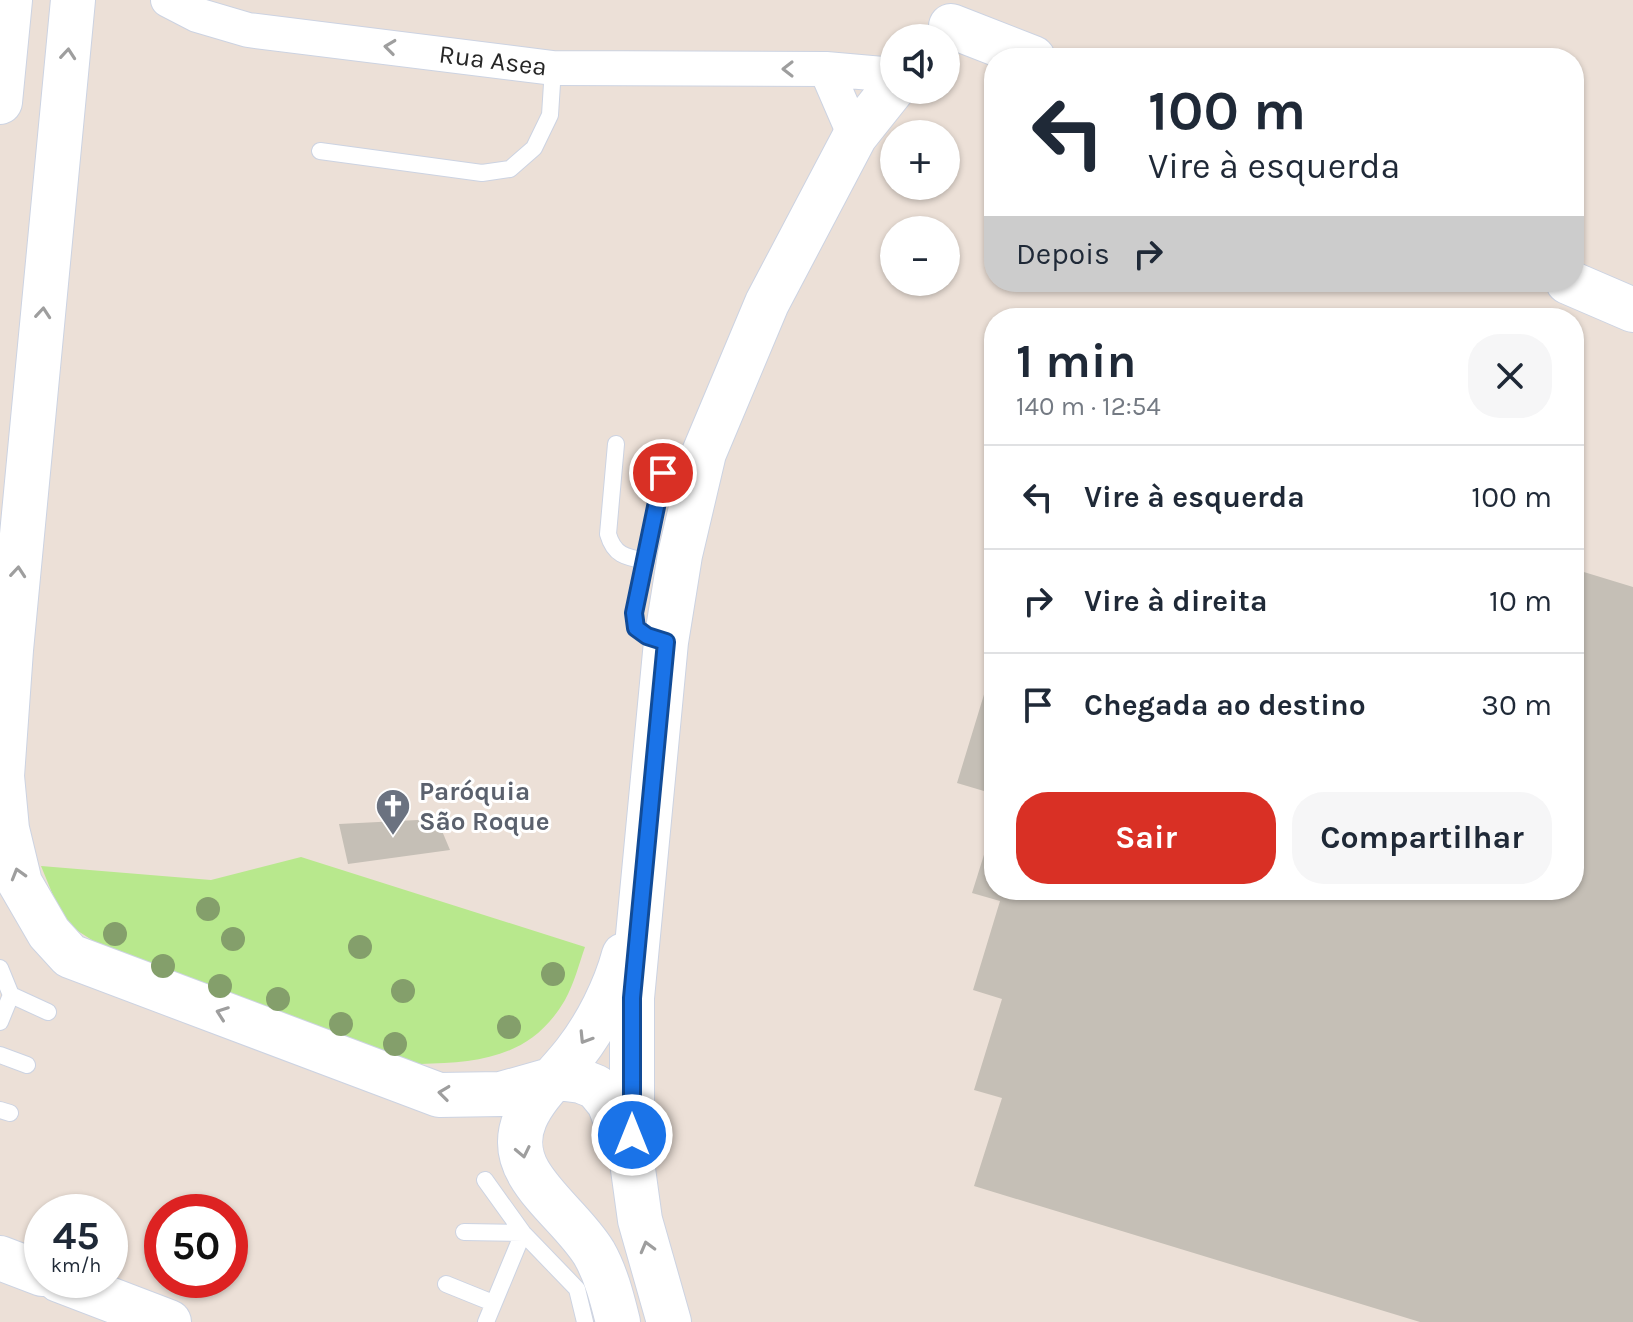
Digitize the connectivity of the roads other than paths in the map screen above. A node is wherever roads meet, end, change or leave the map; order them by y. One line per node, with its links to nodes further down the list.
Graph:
1 (10, 0): 9 (main road)
2 (73, 0): 19 (main road, one-way to 2)
3 (168, 0): 6 (street, Rua Asea, one-way to 3)
4 (952, 21): 5 (main road)
5 (1011, 48)
6 (553, 68): 7 (street, Rua Asea, one-way to 6); 12 (lane)
7 (826, 69): 8 (street, Rua Asea); 11 (street)
8 (880, 74)
9 (0, 102)
10 (880, 104): 11 (main road)
11 (855, 136): 16 (main road)
12 (320, 151)
13 (1584, 289): 14 (main road)
14 (1633, 310)
15 (616, 444): 17 (lane)
16 (704, 453): 17 (lane); 18 (main road)
17 (646, 561): 18 (lane)
18 (666, 642): 21 (main road)
19 (11, 650): 20 (lane); 28 (main road, one-way to 19)
20 (0, 738)
21 (642, 887): 28 (main road, one-way to 28); 29 (main road)
22 (0, 968): 23 (lane)
23 (11, 995): 24 (lane); 25 (lane)
24 (48, 1012)
25 (0, 1022)
26 (0, 1055): 27 (lane)
27 (27, 1065)
28 (548, 1082): 29 (main road); 41 (main road, one-way to 41)
29 (632, 1162): 42 (main road, one-way to 29)
30 (485, 1180): 32 (lane)
31 (464, 1232): 32 (lane)
32 (523, 1233): 37 (lane); 40 (lane)
33 (0, 1258): 34 (main road)
34 (24, 1267)
35 (446, 1284): 37 (lane)
36 (106, 1298): 38 (main road)
37 (493, 1303): 39 (lane)
38 (169, 1322)
39 (486, 1322)
40 (585, 1322)
41 (618, 1322)
42 (669, 1322)

